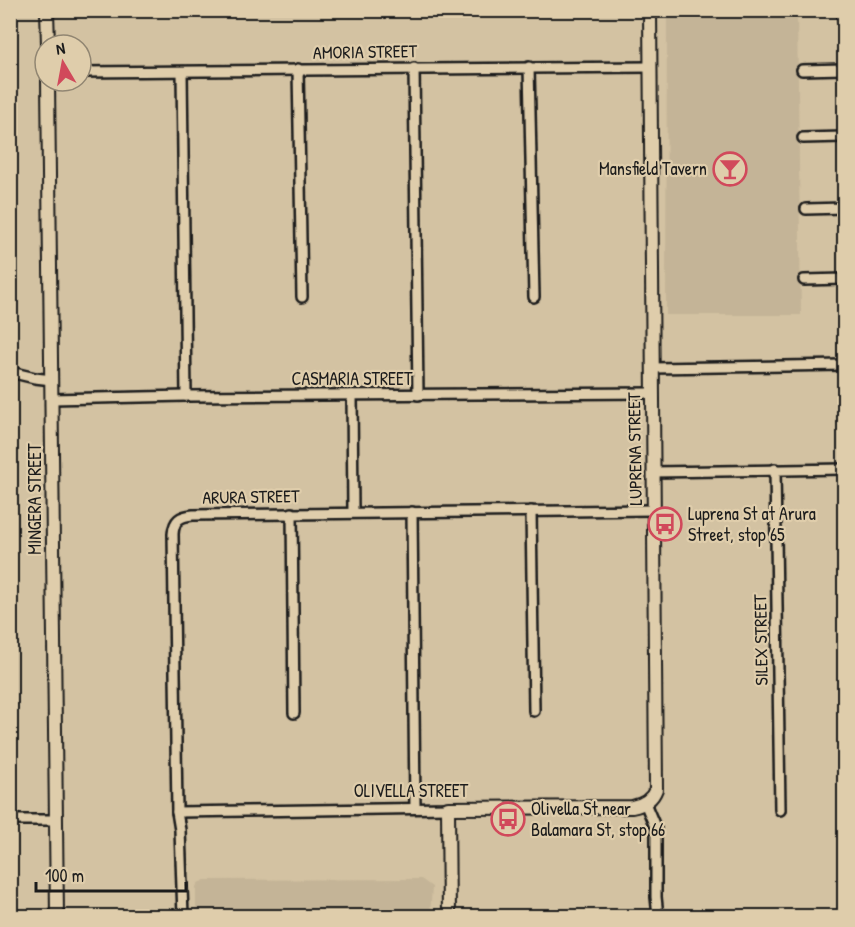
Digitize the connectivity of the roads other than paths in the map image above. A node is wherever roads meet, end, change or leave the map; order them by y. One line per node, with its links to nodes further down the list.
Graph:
1 (47, 10): 5 (street)
2 (650, 10): 7 (street, LUPRENA STREET)
3 (842, 10): 4 (street)
4 (844, 24)
5 (48, 33)
6 (529, 67): 7 (street, AMORIA STREET); 8 (street, AMORIA STREET); 22 (street)
7 (650, 67): 24 (street, LUPRENA STREET)
8 (414, 68): 9 (street, AMORIA STREET); 28 (street)
9 (298, 69): 13 (street, AMORIA STREET); 21 (street)
10 (844, 69): 11 (street)
11 (802, 70)
12 (93, 72): 13 (street, AMORIA STREET)
13 (182, 72): 30 (street)
14 (48, 93): 26 (street, MINGERA STREET)
15 (844, 137): 16 (street)
16 (803, 138)
17 (844, 208): 18 (street)
18 (806, 209)
19 (844, 279): 20 (street)
20 (804, 280)
21 (302, 297)
22 (534, 297)
23 (844, 365): 24 (street)
24 (652, 368): 27 (street, LUPRENA STREET)
25 (10, 372): 26 (street)
26 (52, 380): 31 (street, MINGERA STREET)
27 (652, 393): 28 (street, CASMARIA STREET); 34 (street, LUPRENA STREET)
28 (418, 394): 29 (street, CASMARIA STREET)
29 (352, 395): 30 (street, CASMARIA STREET); 37 (street)
30 (186, 396): 31 (street, CASMARIA STREET)
31 (52, 399): 48 (street, MINGERA STREET)
32 (776, 469): 33 (street); 34 (street); 45 (street, SILEX STREET)
33 (844, 469)
34 (653, 472): 35 (street, LUPRENA STREET)
35 (653, 510): 36 (street, ARURA STREET); 42 (street, LUPRENA STREET)
36 (531, 511): 38 (street, ARURA STREET); 40 (street)
37 (353, 512): 38 (street, ARURA STREET); 39 (street, ARURA STREET)
38 (412, 512): 43 (street)
39 (292, 513): 41 (street); 46 (street, ARURA STREET)
40 (534, 711)
41 (294, 713)
42 (645, 802): 44 (street, OLIVELLA STREET); 52 (street)
43 (415, 808): 44 (street, OLIVELLA STREET); 46 (street, OLIVELLA STREET)
44 (448, 808): 51 (street)
45 (780, 810)
46 (177, 812): 50 (street, ARURA STREET)
47 (10, 820): 48 (street)
48 (56, 820): 49 (street, MINGERA STREET)
49 (57, 916)
50 (183, 916)
51 (449, 916)
52 (658, 916)

